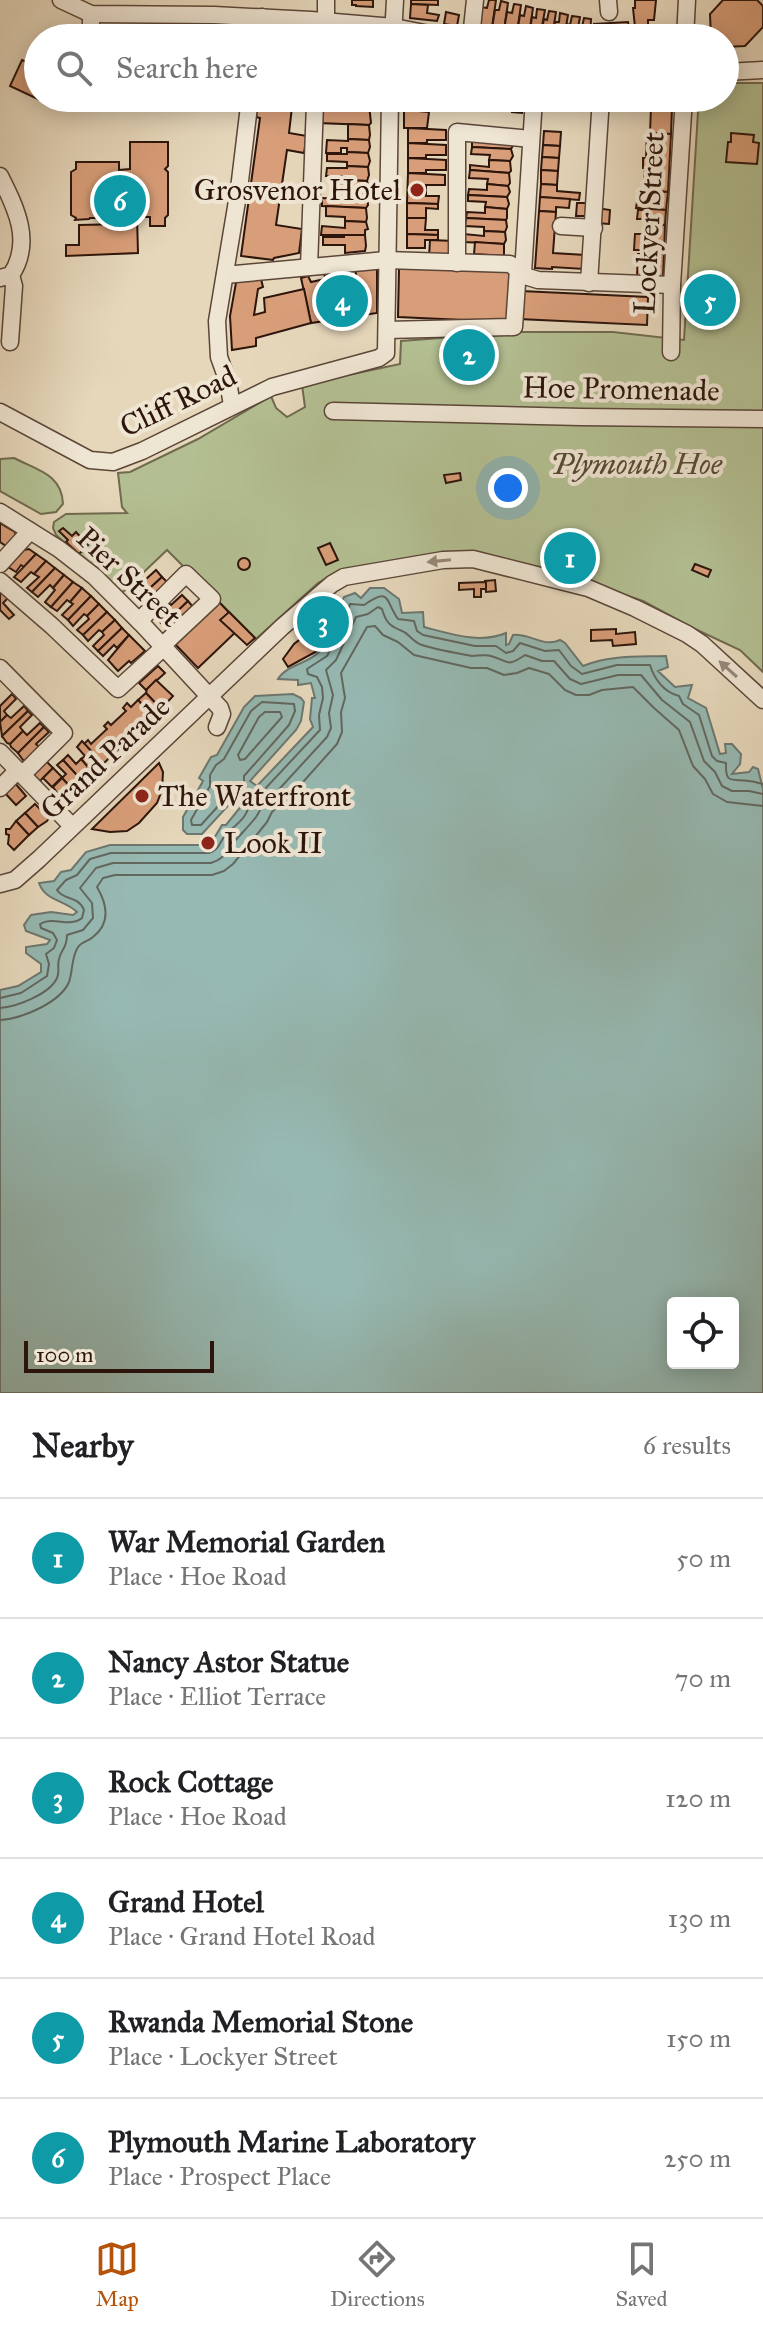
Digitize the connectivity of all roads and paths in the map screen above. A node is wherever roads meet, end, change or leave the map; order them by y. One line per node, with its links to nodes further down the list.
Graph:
1 (61, 0): 7 (street)
2 (326, 0): 9 (street)
3 (395, 0): 13 (street)
4 (475, 0): 14 (street)
5 (687, 0): 15 (street)
6 (214, 8): 7 (street); 8 (street)
7 (91, 14): 10 (street)
8 (262, 17): 9 (street); 11 (street)
9 (326, 21): 12 (street)
10 (91, 24)
11 (261, 24)
12 (344, 24)
13 (394, 24)
14 (472, 24)
15 (686, 24)
16 (763, 70): 17 (street)
17 (739, 71)
18 (248, 112): 33 (street)
19 (315, 112): 30 (street)
20 (390, 112): 28 (street)
21 (533, 112): 24 (street)
22 (600, 112): 27 (street)
23 (683, 112): 35 (street, Lockyer Street)
24 (531, 139): 29 (street); 31 (street)
25 (0, 176): 32 (street)
26 (561, 226): 27 (street)
27 (594, 228): 34 (street)
28 (386, 260): 29 (street); 30 (street); 36 (street)
29 (457, 263): 31 (street)
30 (309, 267): 33 (street)
31 (520, 271): 34 (street); 36 (street)
32 (11, 272): 37 (street)
33 (225, 275): 39 (street)
34 (589, 283): 35 (street)
35 (672, 285): 38 (street, Lockyer Street)
36 (387, 330): 39 (street, Cliff Road)
37 (10, 342)
38 (671, 352)
39 (232, 405): 41 (street, Cliff Road)
40 (333, 411): 42 (street, Hoe Promenade)
41 (0, 412)
42 (763, 419)
43 (0, 512): 44 (street, Pier Street)
44 (30, 531): 45 (street); 47 (street, Pier Street)
45 (0, 564)
46 (0, 581): 48 (street)
47 (139, 621): 48 (street, Pier Street); 48 (street)
48 (164, 646): 50 (street, Pier Street)
49 (0, 668): 54 (street)
50 (209, 698): 51 (street, Grand Parade, one-way to 50); 52 (street); 57 (street, Grand Parade)
51 (763, 700)
52 (217, 727)
53 (0, 752): 54 (street)
54 (20, 772): 55 (street); 57 (street)
55 (0, 788): 56 (street)
56 (0, 799)
57 (72, 826): 58 (street, Grand Parade)
58 (0, 884)

